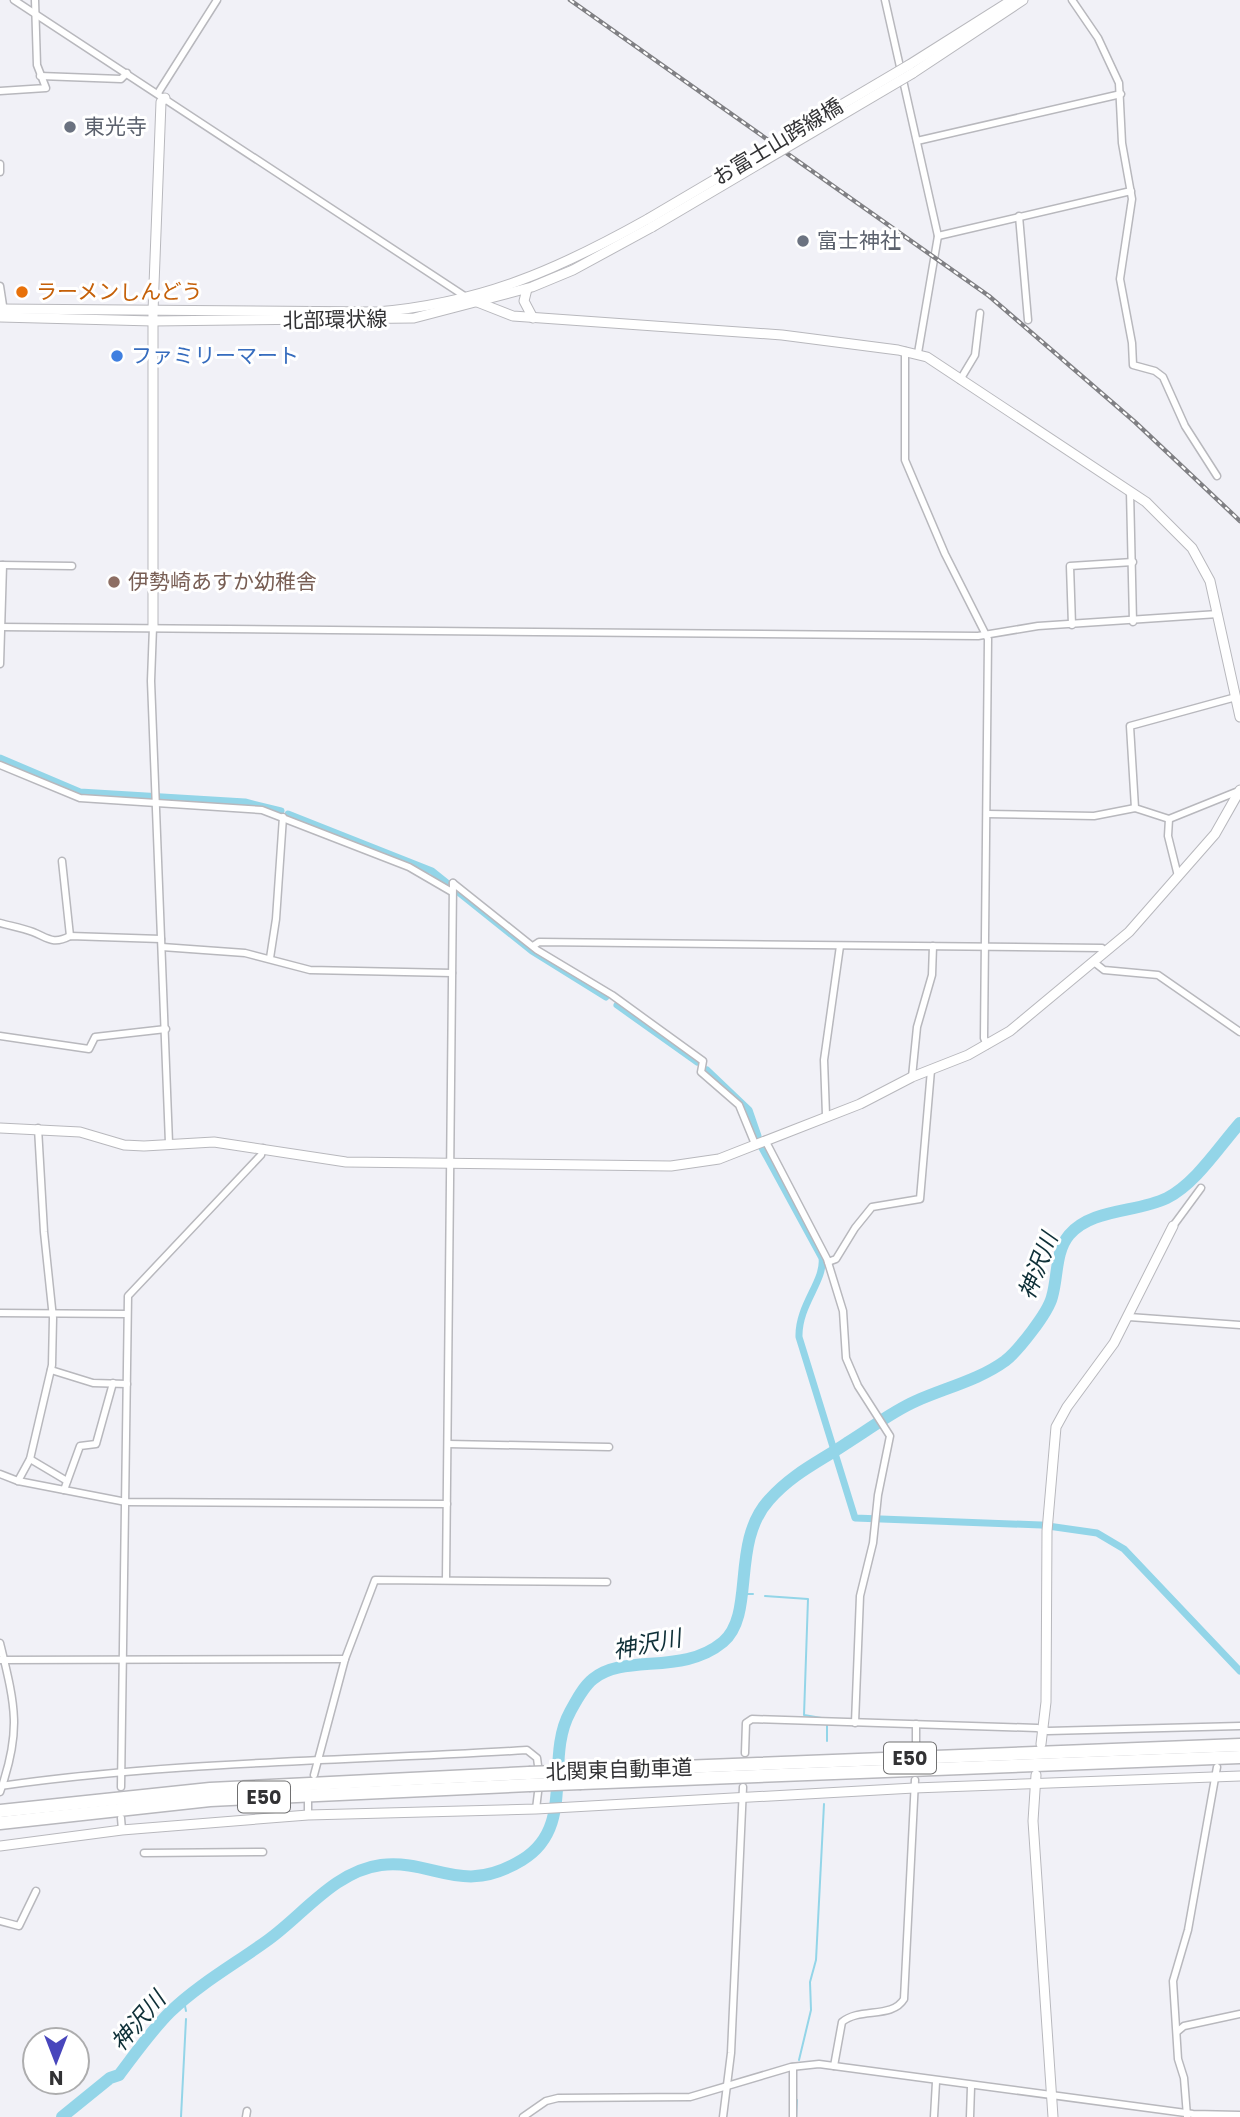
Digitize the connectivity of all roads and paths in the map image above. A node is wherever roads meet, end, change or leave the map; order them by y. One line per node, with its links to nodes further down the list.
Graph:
1 (15, 0): 8 (street)
2 (35, 0): 8 (street)
3 (217, 0): 14 (street)
4 (885, 0): 15 (street)
5 (1012, 0): 9 (street)
6 (1023, 0): 9 (street)
7 (1073, 0): 13 (street)
8 (35, 13): 10 (street); 11 (street)
9 (911, 69): 20 (street, お富士山跨線橋, bridge)
10 (127, 73): 11 (street); 14 (street)
11 (40, 76): 12 (street)
12 (0, 91)
13 (1121, 94): 15 (street); 18 (street)
14 (161, 96): 24 (street); 28 (street)
15 (917, 141): 21 (street)
16 (0, 164): 17 (street)
17 (0, 172)
18 (1132, 191): 19 (street); 34 (street)
19 (1019, 216): 21 (street); 30 (street)
20 (650, 223): 23 (street, 北部環状線); 24 (street, 北部環状線)
21 (938, 236): 32 (street)
22 (0, 286): 26 (street)
23 (527, 289): 25 (street, 北部環状線); 29 (street)
24 (467, 298): 25 (street); 28 (street, 北部環状線)
25 (479, 302): 28 (street, 北部環状線); 29 (street)
26 (2, 313): 28 (street, 北部環状線)
27 (980, 313): 33 (street)
28 (153, 316): 43 (street)
29 (533, 318): 31 (street)
30 (1028, 320)
31 (905, 351): 32 (street); 44 (street)
32 (918, 353): 33 (street)
33 (960, 380): 35 (street)
34 (1217, 476)
35 (1130, 491): 36 (street); 39 (street)
36 (1133, 562): 40 (street); 41 (street)
37 (1, 565): 38 (street); 42 (street)
38 (72, 566)
39 (1218, 614): 40 (street); 46 (street)
40 (1133, 622): 41 (street)
41 (1072, 625): 44 (street)
42 (1, 626): 43 (street); 45 (street)
43 (153, 627): 44 (street); 50 (street)
44 (986, 634): 52 (street)
45 (0, 664)
46 (1236, 697): 47 (street); 51 (street)
47 (1240, 717)
48 (0, 765): 50 (street)
49 (1240, 789): 54 (street); 56 (street)
50 (156, 804): 53 (street); 60 (street)
51 (1135, 808): 52 (street); 54 (street)
52 (987, 814): 64 (street)
53 (283, 817): 57 (street); 66 (street)
54 (1169, 819): 56 (street)
55 (62, 861): 59 (street)
56 (1178, 876): 65 (street)
57 (452, 890): 61 (street); 68 (street)
58 (0, 923): 59 (street)
59 (70, 936): 60 (street)
60 (161, 943): 66 (street); 69 (street)
61 (533, 946): 62 (street); 80 (street)
62 (840, 946): 63 (street); 75 (street)
63 (933, 946): 64 (street); 74 (street)
64 (984, 946): 65 (street); 72 (street)
65 (1107, 952): 67 (street)
66 (270, 958): 68 (street)
67 (1095, 963): 70 (street); 72 (street)
68 (452, 973): 82 (street)
69 (166, 1029): 71 (street); 79 (street)
70 (1240, 1032)
71 (0, 1036)
72 (987, 1045): 73 (street)
73 (931, 1070): 74 (street); 85 (street)
74 (912, 1077): 75 (street)
75 (826, 1115): 78 (street)
76 (0, 1128): 77 (street)
77 (38, 1128): 79 (street); 87 (street)
78 (765, 1140): 80 (street); 85 (street)
79 (169, 1143): 81 (street)
80 (755, 1144): 82 (street)
81 (263, 1148): 82 (street); 88 (street)
82 (450, 1164): 94 (street)
83 (1201, 1188): 84 (street)
84 (1173, 1226): 89 (street)
85 (828, 1262): 109 (street)
86 (0, 1313): 87 (street)
87 (52, 1314): 88 (street); 91 (street)
88 (127, 1314): 93 (street)
89 (1129, 1317): 90 (street); 113 (street)
90 (1240, 1325)
91 (51, 1370): 92 (street); 96 (street)
92 (113, 1383): 93 (street); 99 (street)
93 (127, 1384): 101 (street)
94 (448, 1444): 95 (street); 102 (street)
95 (609, 1447)
96 (30, 1460): 98 (street); 99 (street)
97 (0, 1474): 98 (street)
98 (18, 1481): 100 (street)
99 (67, 1481): 100 (street)
100 (64, 1490): 101 (street)
101 (125, 1502): 102 (street); 106 (street)
102 (447, 1504): 103 (street)
103 (446, 1580): 104 (street); 107 (street)
104 (607, 1582)
105 (0, 1643): 108 (street)
106 (124, 1658): 107 (street); 108 (street); 121 (street)
107 (345, 1659): 120 (street)
108 (2, 1660): 131 (street)
109 (855, 1723): 110 (street); 118 (street)
110 (916, 1724): 113 (street); 117 (street)
111 (1224, 1726): 112 (street); 113 (street); 114 (street)
112 (1240, 1726)
113 (1043, 1730): 115 (street)
114 (1222, 1737)
115 (1041, 1744)
116 (1240, 1745): 125 (highway, 北関東自動車道 / E50)
117 (916, 1748)
118 (745, 1753)
119 (1240, 1757): 125 (highway, 北関東自動車道 / E50)
120 (318, 1759): 121 (street); 123 (street); 134 (street)
121 (122, 1772): 129 (street); 131 (street)
122 (1217, 1772): 124 (street); 127 (street); 146 (street)
123 (314, 1775)
124 (1240, 1776)
125 (581, 1777): 126 (highway, 北関東自動車道 / E50, bridge)
126 (529, 1779): 135 (highway, 北関東自動車道 / E50); 138 (highway, 北関東自動車道 / E50)
127 (1036, 1780): 128 (street); 152 (street)
128 (915, 1784): 132 (street); 147 (street)
129 (121, 1787)
130 (743, 1787): 132 (street)
131 (1, 1788)
132 (743, 1799): 134 (street); 151 (street)
133 (308, 1802): 136 (street)
134 (536, 1809): 136 (street)
135 (0, 1811)
136 (308, 1815): 139 (street)
137 (121, 1818): 139 (street)
138 (0, 1823)
139 (122, 1830): 140 (street)
140 (0, 1846)
141 (263, 1852): 142 (street)
142 (144, 1853)
143 (36, 1891): 144 (street)
144 (0, 1921)
145 (1240, 2014): 146 (street)
146 (1178, 2031): 153 (street)
147 (834, 2066): 148 (street); 149 (street)
148 (793, 2067): 151 (street); 157 (street)
149 (936, 2082): 150 (street); 158 (street)
150 (971, 2087): 152 (street); 159 (street)
151 (725, 2089): 155 (street); 156 (street)
152 (1052, 2096): 153 (street); 160 (street)
153 (1187, 2115): 154 (street)
154 (1240, 2115)
155 (523, 2117)
156 (723, 2117)
157 (793, 2117)
158 (934, 2117)
159 (970, 2117)
160 (1053, 2117)

